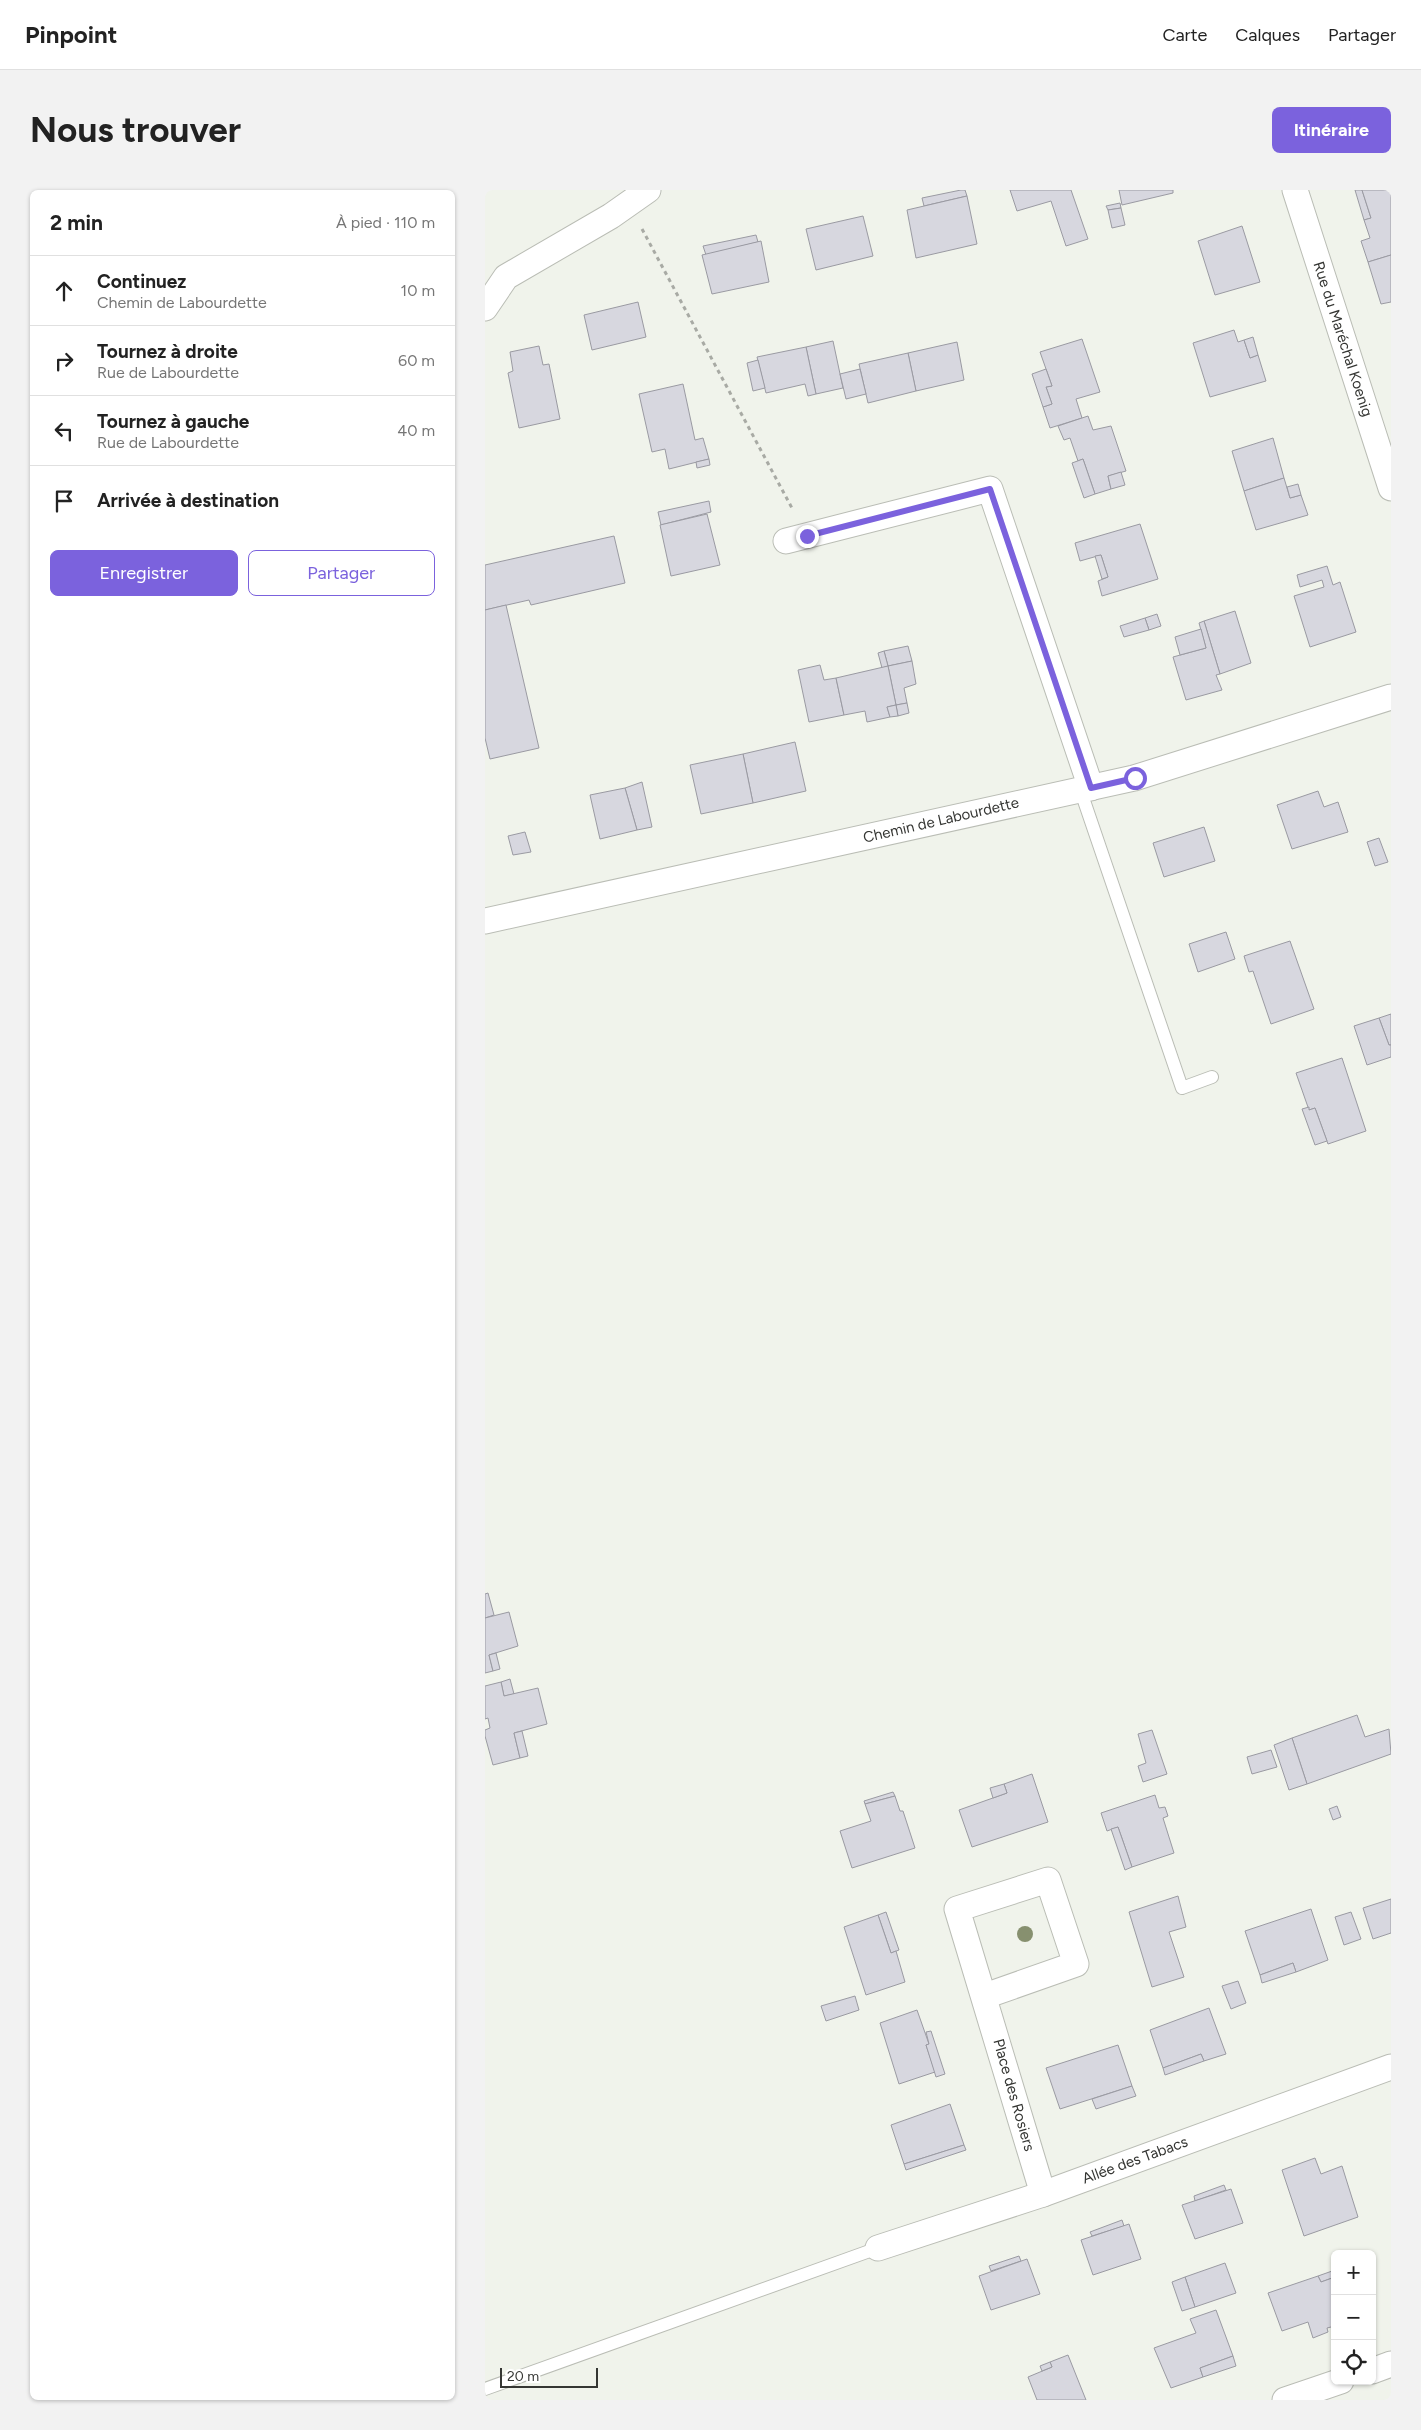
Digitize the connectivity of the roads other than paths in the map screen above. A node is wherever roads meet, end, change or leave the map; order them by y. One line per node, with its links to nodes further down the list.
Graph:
1 (1295, 190): 4 (street, Rue du Maréchal Koenig)
2 (638, 197): 3 (street)
3 (485, 308)
4 (1391, 488)
5 (796, 539): 7 (street)
6 (1391, 697): 7 (street, Chemin de Labourdette)
7 (1085, 789): 8 (street, Chemin de Labourdette); 9 (lane)
8 (485, 921)
9 (1212, 1077)
10 (985, 1996): 10 (street, Place des Rosiers); 12 (street, Place des Rosiers)
11 (1391, 2067): 12 (street, Allée des Tabacs)
12 (1043, 2194): 13 (street, Allée des Tabacs)
13 (878, 2248): 17 (lane)
14 (1391, 2364): 15 (street)
15 (1376, 2370)
16 (1331, 2384): 18 (street)
17 (485, 2388)
18 (1285, 2400)

